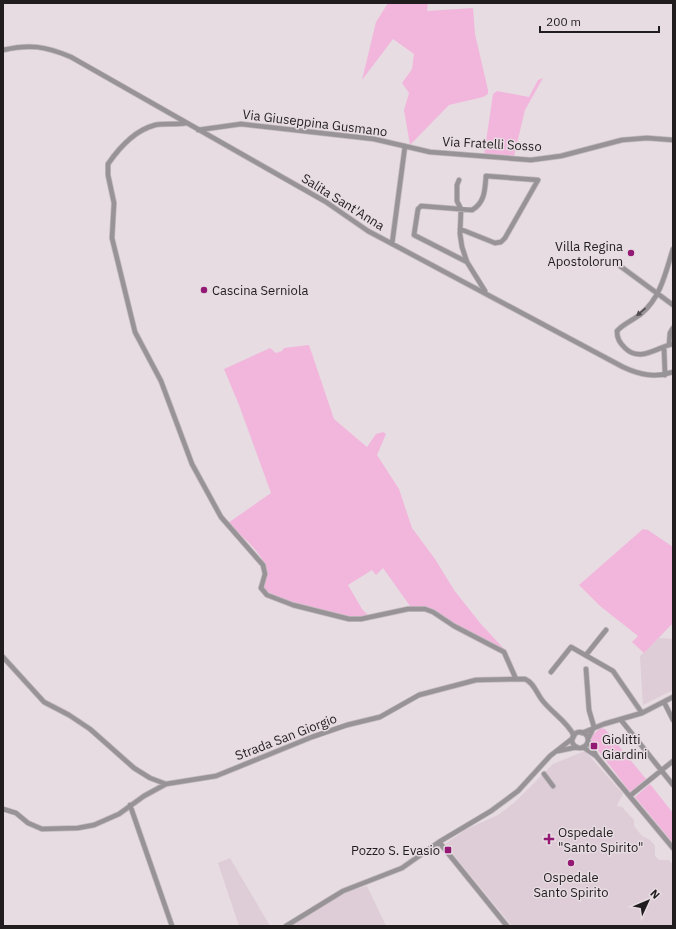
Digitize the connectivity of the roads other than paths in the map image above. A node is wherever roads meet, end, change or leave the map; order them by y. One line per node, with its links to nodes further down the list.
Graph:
1 (3, 50): 2 (street, Salita Sant'Anna)
2 (186, 123): 3 (street, Salita Sant'Anna); 26 (street)
3 (198, 130): 5 (street, Via Giuseppina Gusmano); 9 (street, Salita Sant'Anna)
4 (673, 140): 5 (street, Via Fratelli Sosso)
5 (405, 146): 9 (street)
6 (459, 180): 7 (street)
7 (461, 209): 8 (street); 8 (street); 11 (street)
8 (460, 229): 11 (street)
9 (392, 244): 13 (street, Salita Sant'Anna)
10 (673, 249): 14 (street)
11 (467, 262): 13 (street)
12 (616, 264): 14 (street)
13 (486, 293): 20 (street, Salita Sant'Anna)
14 (658, 293): 15 (street); 18 (street, one-way to 18)
15 (673, 305)
16 (673, 328): 17 (street)
17 (671, 344): 18 (street)
18 (664, 347): 20 (street)
19 (673, 372): 20 (street, Salita Sant'Anna)
20 (665, 375)
21 (606, 630): 22 (street)
22 (586, 655): 25 (street); 29 (street)
23 (3, 657): 43 (street)
24 (586, 669): 33 (street)
25 (551, 672)
26 (516, 679): 32 (street, Strada San Giorgio); 43 (street, Strada San Giorgio)
27 (673, 697): 28 (street)
28 (664, 702): 29 (street); 31 (street)
29 (642, 713): 30 (street)
30 (621, 720): 33 (street); 41 (street)
31 (673, 720)
32 (566, 724): 34 (street, Strada San Giorgio); 35 (street, Strada San Giorgio)
33 (594, 727): 34 (street); 36 (street)
34 (581, 733): 35 (street); 36 (street, Strada San Giorgio)
35 (573, 737): 37 (street, Strada San Giorgio); 38 (street)
36 (588, 740): 37 (street); 39 (street, Strada San Giorgio)
37 (580, 747): 38 (street); 39 (street)
38 (554, 752): 49 (street)
39 (597, 757): 46 (street)
40 (673, 761): 41 (street)
41 (662, 771): 44 (street); 46 (street)
42 (544, 774): 45 (street)
43 (166, 784): 47 (street, Strada San Giorgio)
44 (673, 785)
45 (553, 786)
46 (631, 795): 50 (street)
47 (134, 803): 48 (street, Strada San Giorgio); 51 (street)
48 (3, 809)
49 (438, 842): 52 (street); 53 (street)
50 (673, 848)
51 (172, 926)
52 (286, 926)
53 (507, 926)

